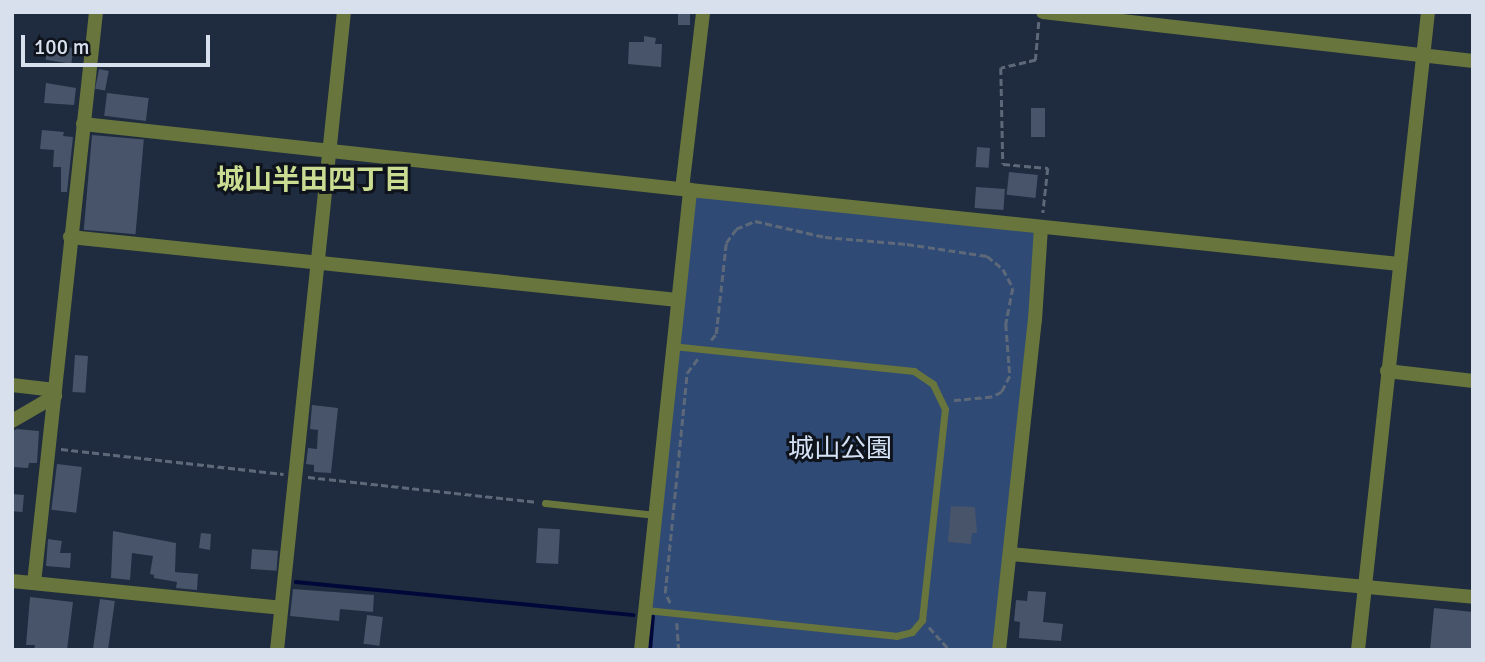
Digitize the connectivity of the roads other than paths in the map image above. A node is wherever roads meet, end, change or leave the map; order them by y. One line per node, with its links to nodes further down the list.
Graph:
1 (96, 12): 8 (street)
2 (344, 12): 9 (street)
3 (703, 12): 10 (street)
4 (1042, 12): 6 (street)
5 (1428, 12): 6 (street)
6 (1424, 56): 7 (street); 14 (street)
7 (1473, 61)
8 (83, 124): 9 (street); 12 (street)
9 (328, 153): 10 (street); 13 (street)
10 (686, 190): 11 (street); 15 (street)
11 (1041, 227): 14 (street); 24 (street)
12 (70, 237): 13 (street); 20 (street)
13 (317, 261): 15 (street); 29 (street)
14 (1399, 264): 17 (street)
15 (678, 300): 16 (street)
16 (673, 346): 23 (street); 30 (lane)
17 (1387, 371): 18 (street); 27 (street)
18 (1473, 381)
19 (12, 384): 20 (street)
20 (55, 393): 21 (street); 26 (street)
21 (12, 421)
22 (545, 503): 23 (lane)
23 (655, 515): 30 (street)
24 (1011, 554): 27 (street); 33 (street)
25 (12, 581): 26 (street)
26 (34, 583): 29 (street)
27 (1366, 586): 28 (street); 34 (street)
28 (1473, 597)
29 (281, 608): 31 (street)
30 (645, 610): 32 (street)
31 (277, 650)
32 (641, 650)
33 (999, 650)
34 (1358, 650)

